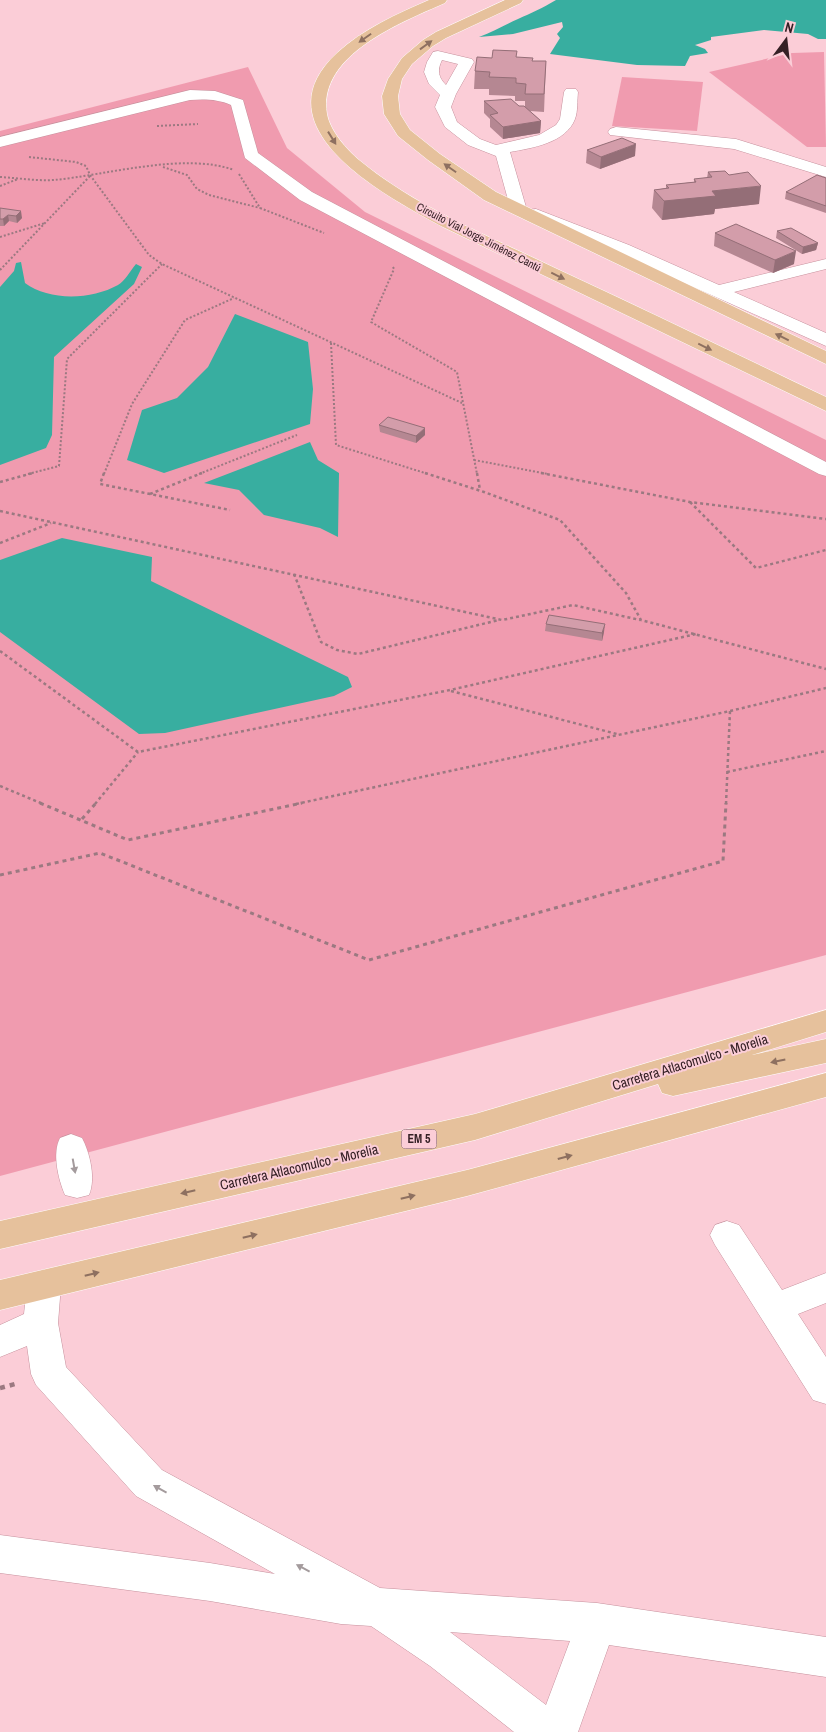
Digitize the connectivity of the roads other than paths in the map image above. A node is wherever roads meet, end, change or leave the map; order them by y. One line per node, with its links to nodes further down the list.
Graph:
1 (440, 0): 15 (main road, Circuito Vial Jorge Jiménez Cantú, one-way to 15)
2 (516, 0): 9 (main road, one-way to 2)
3 (571, 92): 7 (street)
4 (448, 94): 7 (street)
5 (616, 132): 8 (street)
6 (0, 142): 16 (street)
7 (494, 150): 10 (street)
8 (826, 172)
9 (490, 196): 10 (street); 14 (main road, one-way to 9)
10 (518, 207): 12 (street)
11 (826, 264): 12 (street)
12 (718, 292): 13 (street)
13 (826, 340)
14 (826, 358)
15 (826, 405)
16 (826, 470)
17 (826, 1021): 20 (main road, Carretera Atlacomulco - Morelia / EM 5)
18 (826, 1051): 20 (main road, one-way to 20)
19 (826, 1085): 25 (main road, one-way to 19)
20 (474, 1126): 23 (main road, Carretera Atlacomulco - Morelia / EM 5, one-way to 23)
21 (71, 1147): 22 (street, one-way to 22)
22 (77, 1184)
23 (2, 1233)
24 (727, 1235): 28 (street)
25 (44, 1286): 27 (main road); 29 (street)
26 (826, 1288): 28 (street)
27 (0, 1295)
28 (774, 1308): 31 (street)
29 (41, 1323): 30 (street); 33 (street, one-way to 29)
30 (0, 1341)
31 (824, 1379)
32 (0, 1554): 33 (street)
33 (377, 1606): 34 (street); 36 (street)
34 (597, 1624): 35 (street); 37 (street)
35 (826, 1657)
36 (547, 1732)
37 (558, 1732)

